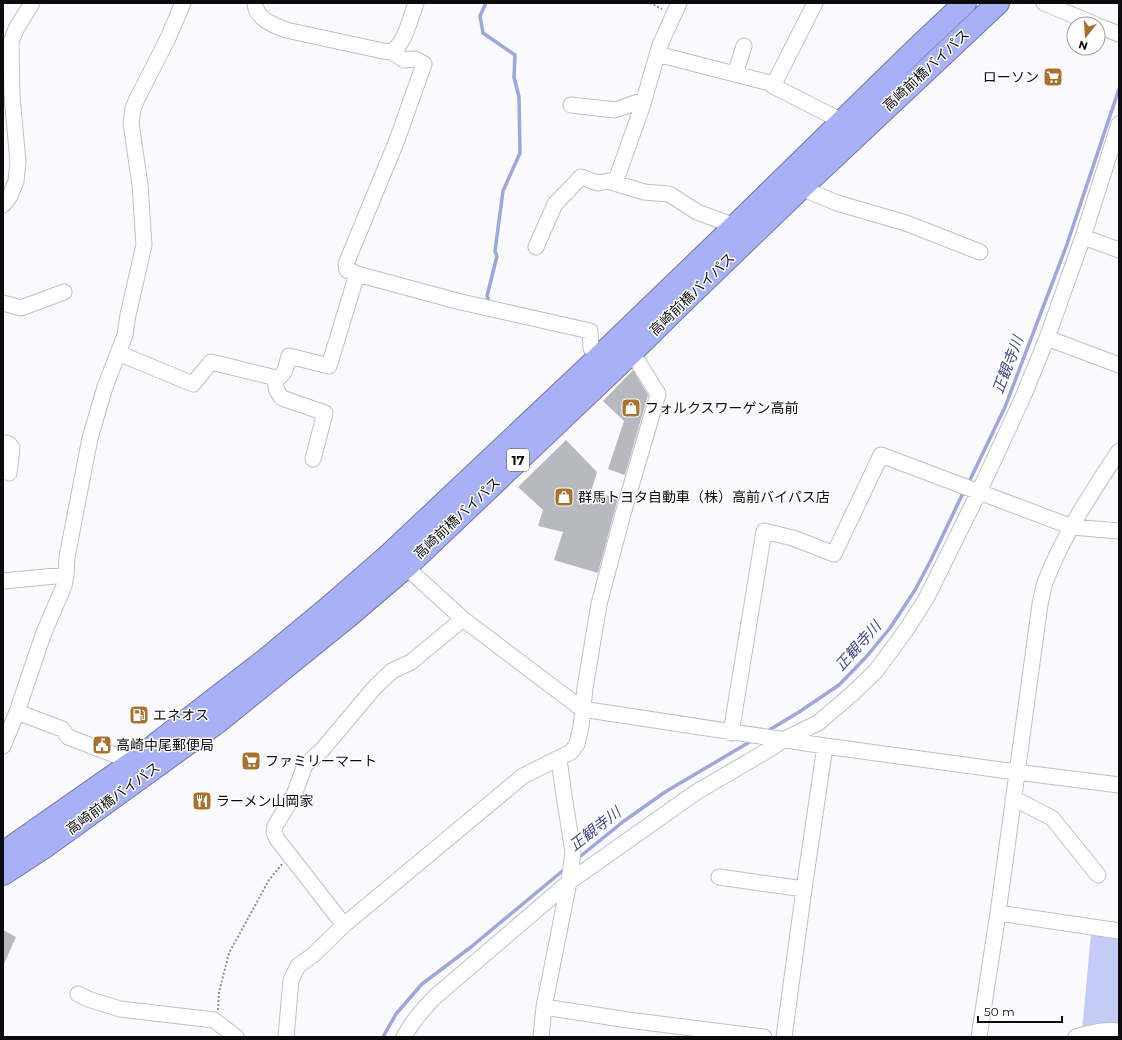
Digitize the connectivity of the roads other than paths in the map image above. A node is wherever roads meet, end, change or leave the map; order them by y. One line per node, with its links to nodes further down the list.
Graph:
1 (32, 3): 25 (street)
2 (183, 3): 35 (street)
3 (255, 3): 14 (street)
4 (416, 3): 14 (street)
5 (679, 3): 15 (street)
6 (815, 3): 17 (street)
7 (965, 3): 20 (highway, 高崎前橋バイパス / 17)
8 (998, 3): 24 (highway, 高崎前橋バイパス / 17)
9 (1044, 3): 10 (street)
10 (1075, 16)
11 (1106, 29): 12 (street)
12 (1119, 34)
13 (744, 46): 16 (street)
14 (392, 52): 31 (street)
15 (657, 54): 16 (street); 18 (street)
16 (735, 74): 17 (street)
17 (774, 84): 20 (street)
18 (644, 100): 19 (street); 23 (street)
19 (571, 105)
20 (842, 121): 26 (highway, 高崎前橋バイパス / 17)
21 (1119, 124): 22 (street)
22 (1116, 145): 27 (street)
23 (615, 183): 26 (street); 28 (street)
24 (802, 188): 30 (street); 36 (highway, 高崎前橋バイパス / 17)
25 (3, 205)
26 (735, 226): 37 (highway, 高崎前橋バイパス / 17)
27 (1082, 237): 29 (street); 34 (street)
28 (536, 247)
29 (1119, 250)
30 (980, 252)
31 (358, 274): 37 (street); 39 (street)
32 (64, 292): 33 (street)
33 (3, 303)
34 (1047, 338): 38 (street); 44 (street)
35 (118, 353): 39 (street); 48 (street)
36 (630, 354): 47 (highway, 高崎前橋バイパス / 17); 51 (street)
37 (599, 357): 60 (highway, 高崎前橋バイパス / 17)
38 (1119, 365)
39 (276, 378): 42 (street)
40 (3, 443): 43 (street)
41 (1119, 451): 45 (street)
42 (313, 459)
43 (9, 473)
44 (979, 492): 45 (street); 53 (street); 54 (street)
45 (1072, 527): 46 (street); 61 (street)
46 (1119, 532)
47 (406, 567): 50 (street); 65 (highway, 高崎前橋バイパス / 17)
48 (66, 575): 49 (street); 52 (street)
49 (3, 581)
50 (463, 620): 51 (street); 71 (street)
51 (582, 709): 54 (street); 59 (street)
52 (17, 712): 57 (street); 60 (street)
53 (818, 723): 55 (street); 56 (street)
54 (731, 733): 55 (street)
55 (783, 740): 56 (street); 68 (street)
56 (809, 744): 58 (street)
57 (3, 746)
58 (825, 746): 61 (street); 69 (street)
59 (559, 759): 68 (street); 71 (street)
60 (133, 762): 64 (highway, 高崎前橋バイパス / 17)
61 (1016, 772): 62 (street); 63 (street)
62 (1119, 785)
63 (1013, 798): 66 (street); 70 (street)
64 (3, 853)
65 (3, 874)
66 (1098, 875)
67 (719, 877): 69 (street)
68 (569, 882): 74 (street); 79 (street)
69 (804, 889): 82 (street)
70 (998, 913): 72 (street); 83 (street)
71 (344, 925): 78 (street)
72 (1119, 932)
73 (78, 994): 77 (street)
74 (544, 1007): 76 (street); 80 (street)
75 (1119, 1031): 84 (street)
76 (675, 1032): 81 (street)
77 (236, 1037)
78 (286, 1037)
79 (404, 1037)
80 (540, 1037)
81 (764, 1037)
82 (784, 1037)
83 (979, 1037)
84 (1076, 1037)

